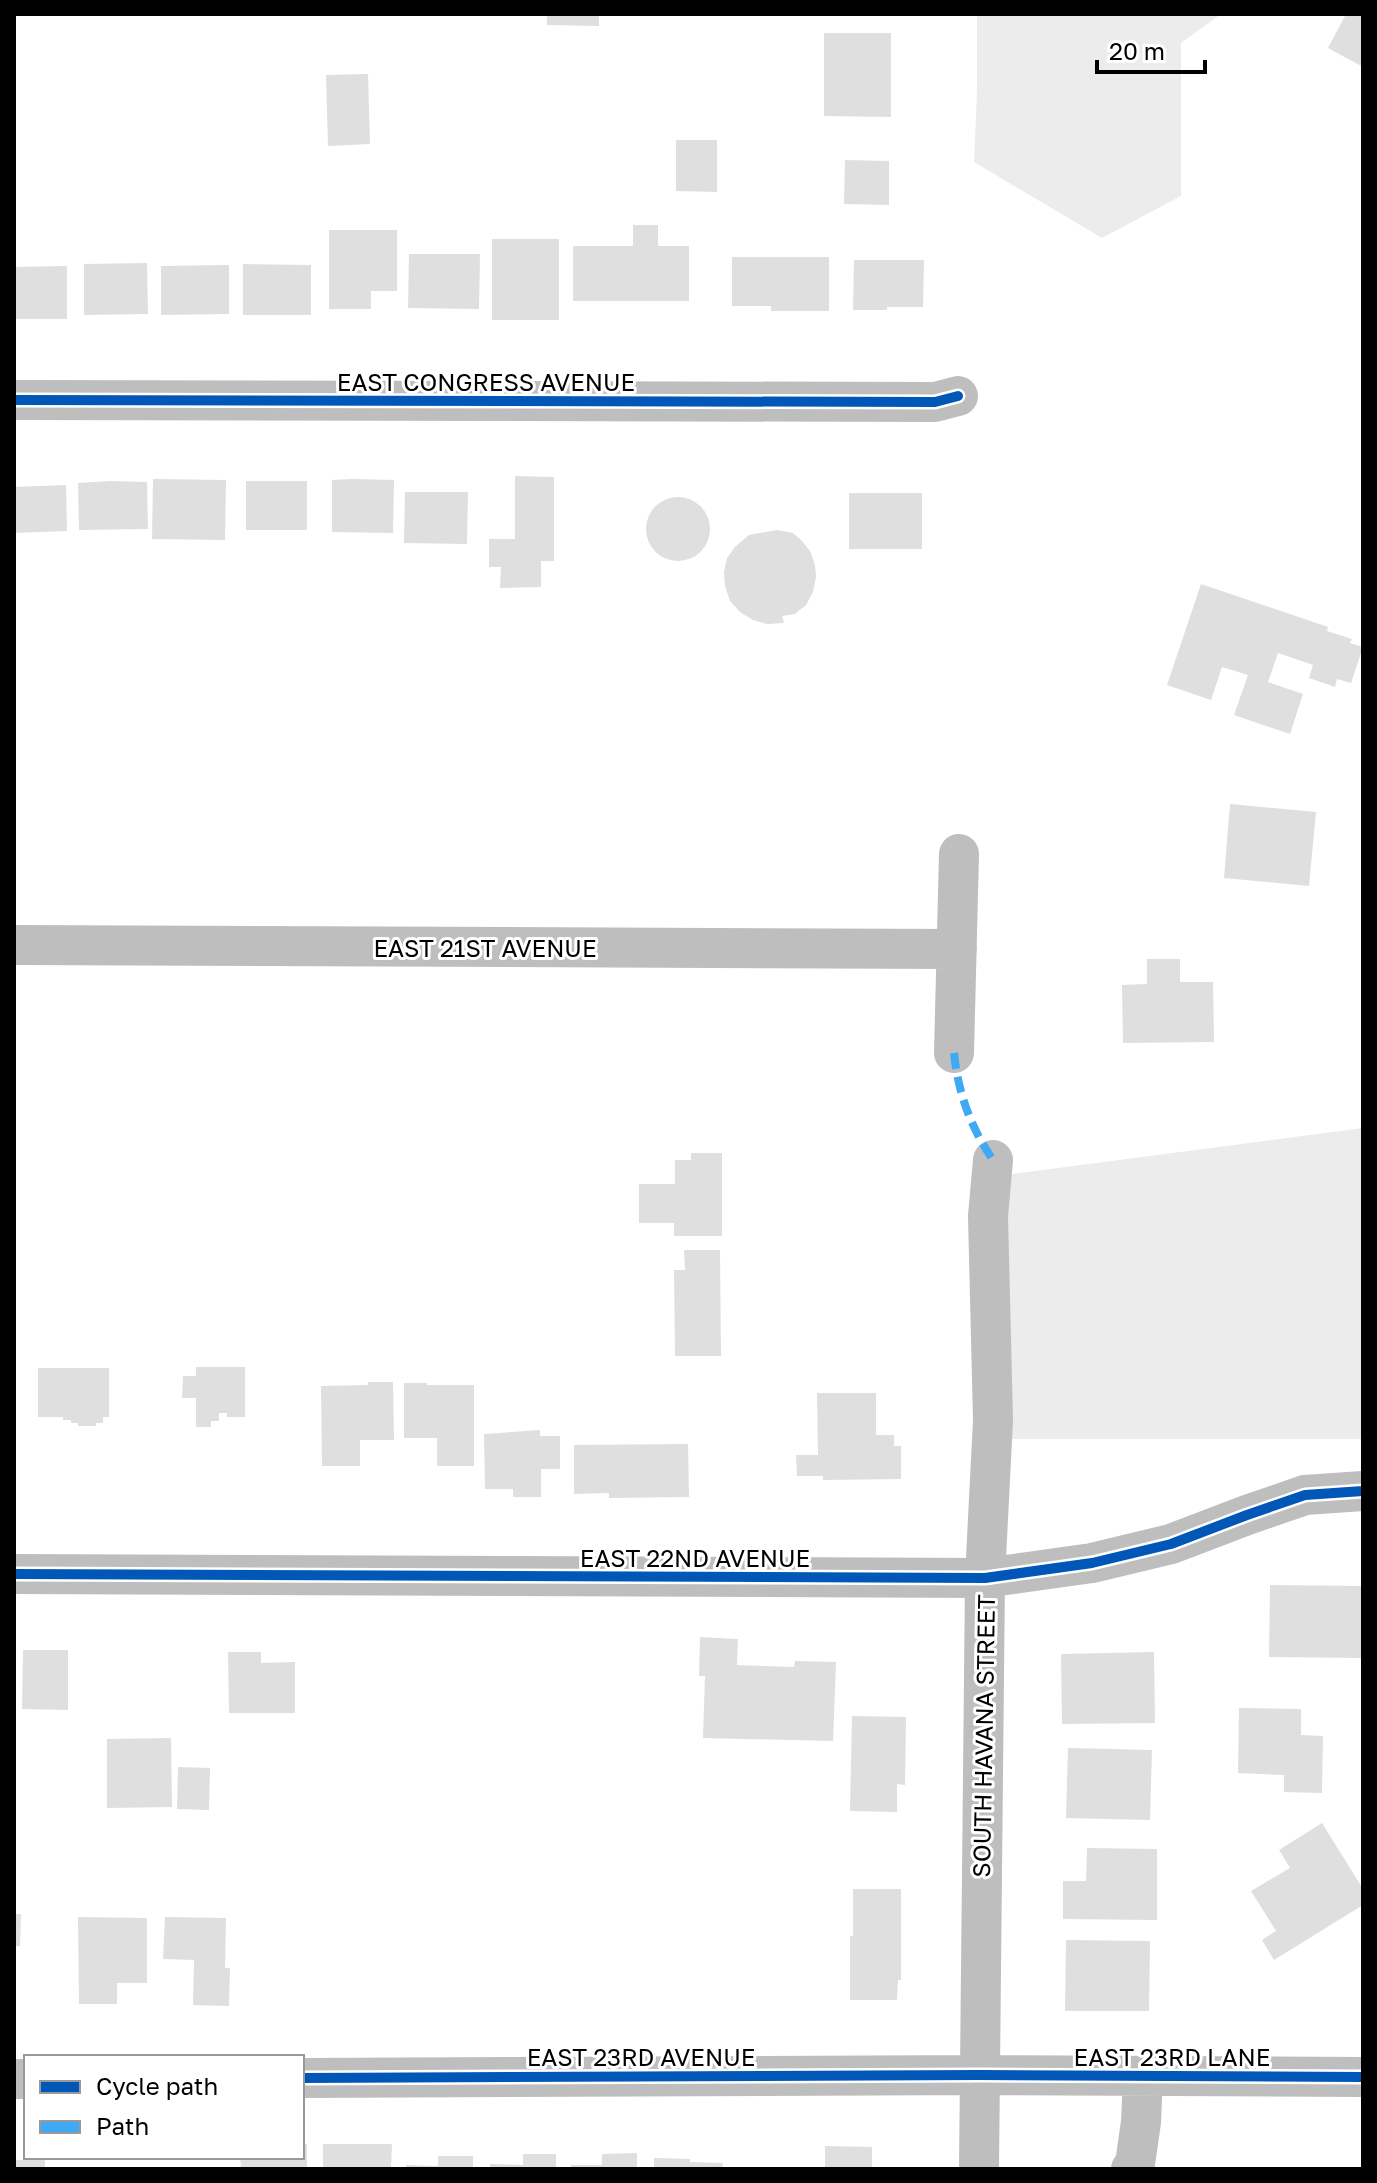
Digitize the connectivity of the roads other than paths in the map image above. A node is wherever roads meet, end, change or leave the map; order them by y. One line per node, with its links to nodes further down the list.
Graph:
1 (958, 396): 2 (street, EAST CONGRESS AVENUE)
2 (14, 400)
3 (959, 854): 5 (street)
4 (14, 945): 5 (street, EAST 21ST AVENUE)
5 (957, 949): 6 (street)
6 (954, 1053)
7 (993, 1160): 10 (street, SOUTH HAVANA STREET)
8 (1363, 1491): 10 (street, EAST 22ND AVENUE)
9 (14, 1574): 10 (street, EAST 22ND AVENUE)
10 (985, 1578): 11 (street, SOUTH HAVANA STREET)
11 (980, 2075): 12 (street, EAST 23RD LANE); 14 (street, EAST 23RD AVENUE); 15 (street, SOUTH HAVANA STREET)
12 (1143, 2076): 13 (street, EAST 23RD LANE); 16 (street)
13 (1363, 2077)
14 (304, 2078)
15 (979, 2169)
16 (1131, 2169)

